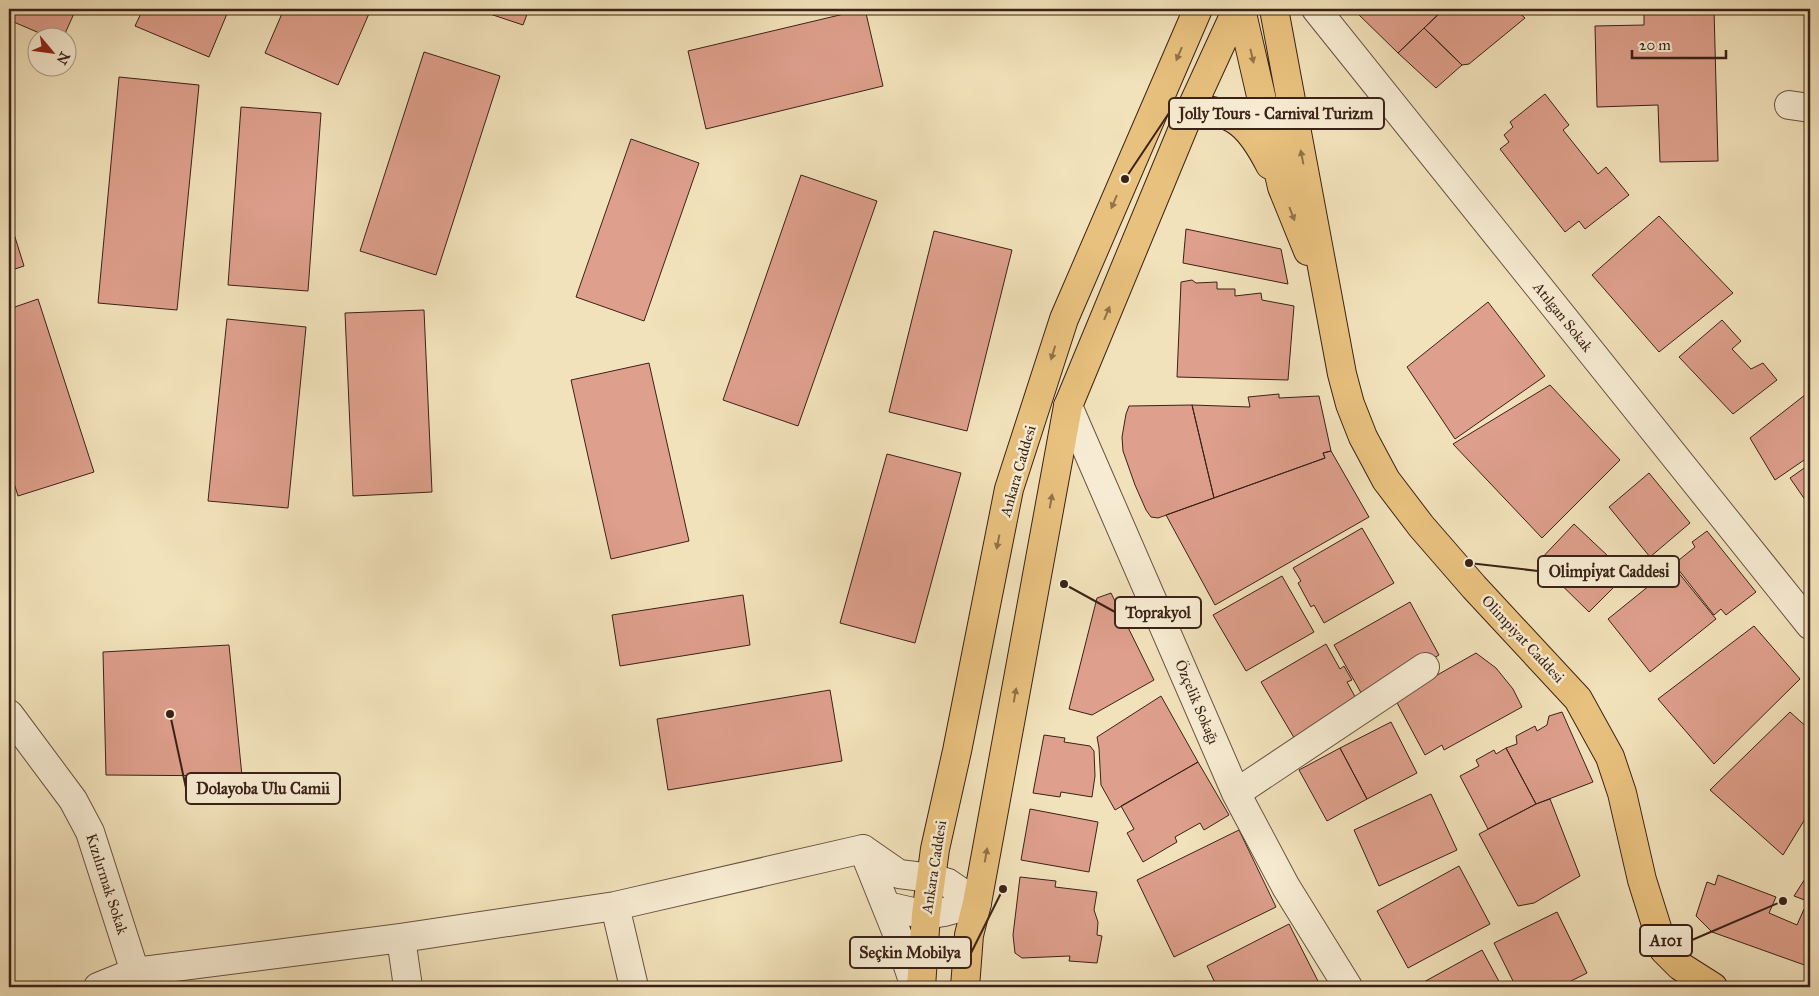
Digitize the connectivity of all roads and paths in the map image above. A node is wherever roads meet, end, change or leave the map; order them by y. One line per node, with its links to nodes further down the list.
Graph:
1 (1198, 9): 16 (main road, Ankara Caddesi, one-way to 16)
2 (1237, 9): 6 (main road)
3 (1241, 9): 7 (main road, one-way to 7)
4 (1274, 9): 8 (main road, one-way to 4)
5 (1316, 9): 10 (street, Atılgan Sokak)
6 (1192, 109): 7 (main road); 9 (main road, one-way to 6)
7 (1282, 187): 8 (main road, one-way to 8)
8 (1327, 291): 30 (main road, Olimpiyat Caddesi)
9 (1068, 406): 14 (street, Özçelik Sokağı); 17 (main road, one-way to 9)
10 (1810, 625)
11 (1425, 667): 14 (street)
12 (9, 714): 13 (street, Kızılırmak Sokak)
13 (18, 746): 22 (street, Kızılırmak Sokak)
14 (1236, 794): 29 (street, Özçelik Sokağı)
15 (863, 849): 16 (street); 18 (street); 19 (street)
16 (931, 878): 17 (street); 20 (main road, Ankara Caddesi)
17 (977, 903): 20 (street); 28 (main road)
18 (615, 906): 21 (street); 25 (street)
19 (887, 906): 20 (street); 26 (street)
20 (926, 915): 27 (main road, Ankara Caddesi)
21 (401, 938): 22 (street); 24 (street)
22 (137, 979): 23 (street)
23 (98, 987)
24 (408, 987)
25 (634, 987)
26 (914, 987)
27 (921, 987)
28 (965, 987)
29 (1348, 987)
30 (1713, 987)

